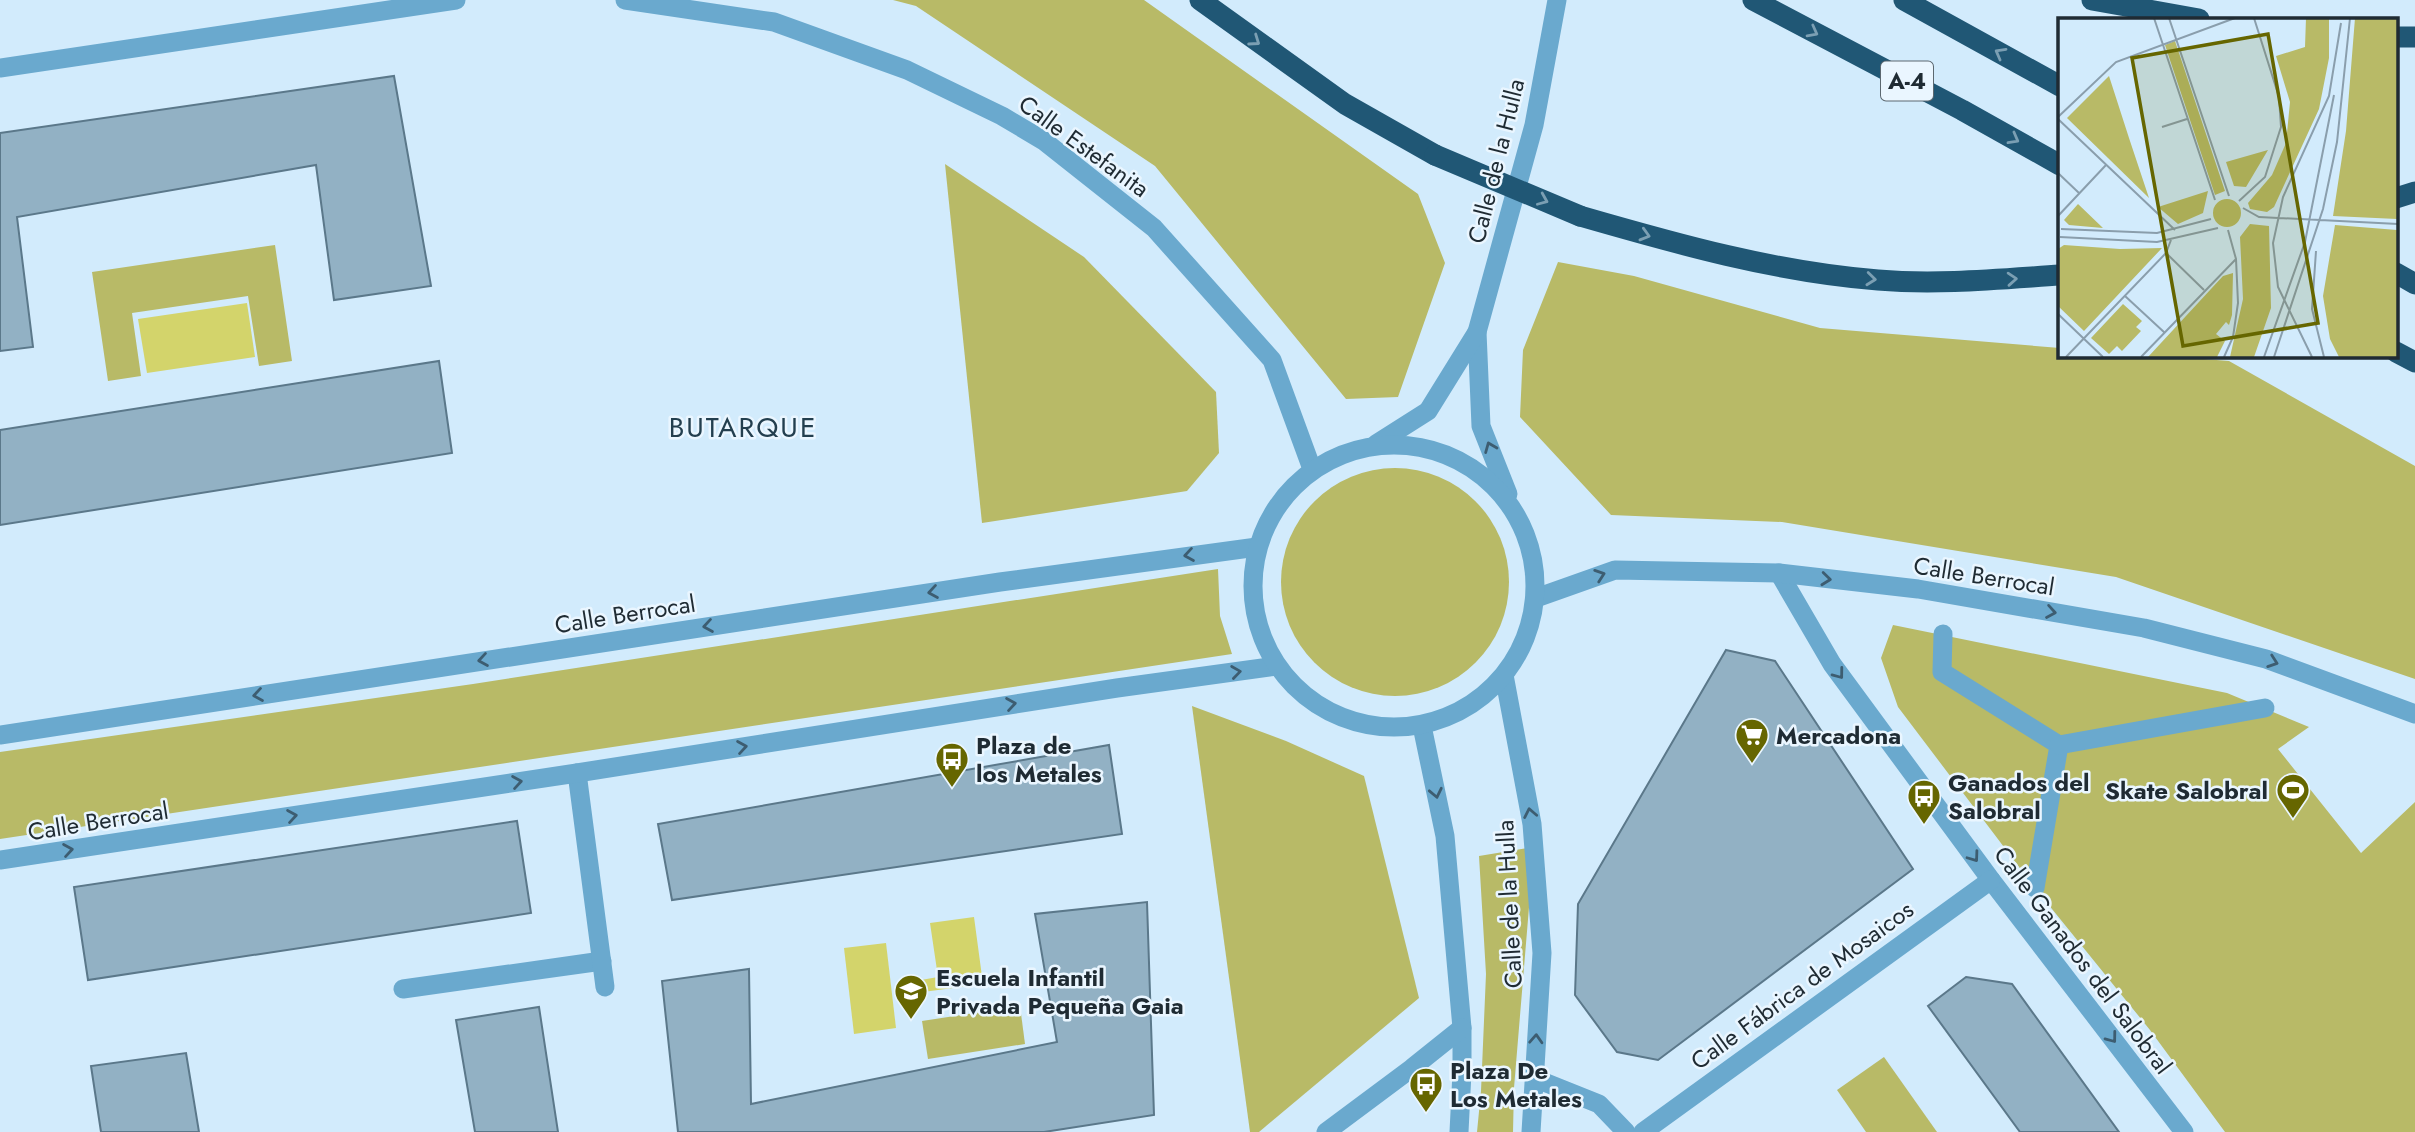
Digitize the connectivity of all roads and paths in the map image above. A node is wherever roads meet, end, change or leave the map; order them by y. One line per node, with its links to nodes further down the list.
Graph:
1 (456, 0): 9 (street)
2 (625, 0): 21 (street, Calle Estefanita)
3 (1200, 0): 15 (highway, one-way to 15, bridge)
4 (1557, 0): 17 (street, Calle de la Hulla)
5 (1753, 0): 11 (highway, A-4, one-way to 11)
6 (1904, 0): 10 (highway, one-way to 6)
7 (2092, 0): 8 (highway)
8 (2193, 18)
9 (0, 68)
10 (2058, 85)
11 (2058, 164)
12 (2415, 192): 13 (highway)
13 (2398, 197)
14 (2398, 274): 16 (highway)
15 (2058, 275)
16 (2415, 284)
17 (1477, 332): 20 (street); 22 (street, one-way to 17)
18 (2398, 353): 19 (highway)
19 (2415, 362)
20 (1375, 444): 21 (street); 22 (street)
21 (1312, 469): 23 (street)
22 (1515, 511): 25 (street)
23 (1257, 547): 27 (street); 32 (street, Calle Berrocal, one-way to 32)
24 (1779, 573): 25 (street, Calle Berrocal, one-way to 24); 30 (street, Calle Berrocal, one-way to 30); 36 (street, Calle Ganados del Salobral, one-way to 36)
25 (1536, 598): 28 (street)
26 (1943, 634): 33 (street)
27 (1276, 666): 31 (street); 34 (street, Calle Berrocal, one-way to 27)
28 (1504, 676): 31 (street); 42 (street, Calle de la Hulla, one-way to 28)
29 (2265, 708): 33 (street)
30 (2415, 714)
31 (1422, 726): 41 (street, one-way to 41)
32 (0, 735)
33 (2059, 745): 37 (street)
34 (577, 773): 35 (street, Calle Berrocal, one-way to 34); 38 (street)
35 (0, 860)
36 (1991, 880): 47 (street, Calle Fábrica de Mosaicos); 48 (street, Calle Ganados del Salobral, one-way to 48)
37 (2035, 888)
38 (602, 961): 39 (street); 40 (street)
39 (605, 987)
40 (403, 989)
41 (1462, 1028): 43 (street); 44 (street)
42 (1534, 1078): 45 (street, Calle de la Hulla); 46 (street)
43 (1326, 1132)
44 (1459, 1132)
45 (1531, 1132)
46 (1626, 1132)
47 (1643, 1132)
48 (2184, 1132)

